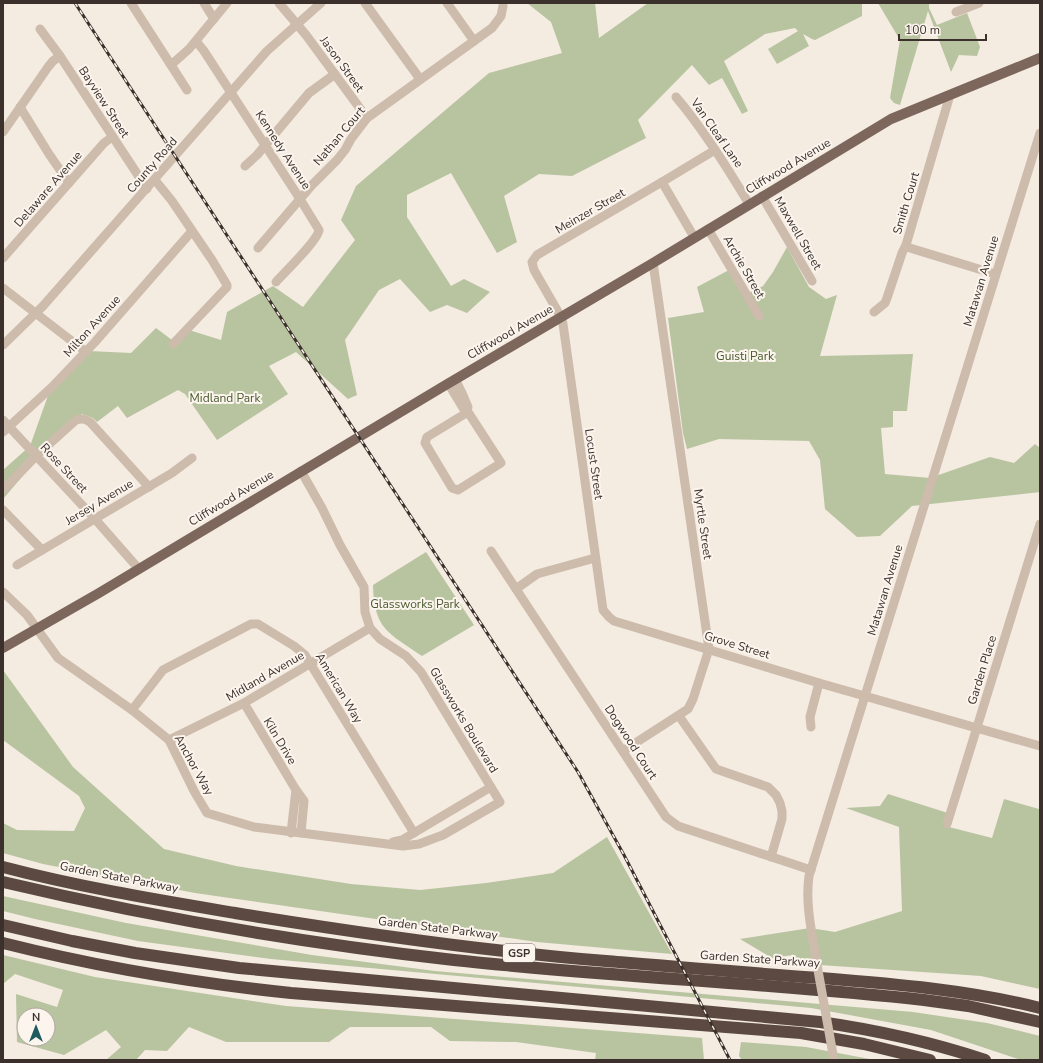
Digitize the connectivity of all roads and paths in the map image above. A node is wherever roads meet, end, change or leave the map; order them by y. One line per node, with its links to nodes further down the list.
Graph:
1 (131, 3): 18 (street)
2 (204, 3): 11 (street)
3 (227, 3): 11 (street)
4 (279, 3): 12 (street, Jason Street)
5 (321, 3): 12 (street, County Road)
6 (365, 3): 20 (street)
7 (447, 3): 15 (street)
8 (979, 3): 10 (street)
9 (503, 6): 15 (street, Nathan Court)
10 (956, 12)
11 (214, 18): 14 (street)
12 (296, 24): 19 (street, Jason Street); 22 (street, County Road)
13 (40, 29): 16 (street, Bayview Street)
14 (196, 41): 18 (street); 22 (street, Kennedy Avenue)
15 (474, 41): 20 (street, Nathan Court)
16 (60, 56): 25 (street); 29 (street, Bayview Street)
17 (1040, 58): 23 (main road, Cliffwood Avenue)
18 (171, 65): 21 (street)
19 (335, 74): 26 (street, Jason Street); 30 (street)
20 (420, 79): 26 (street, Nathan Court)
21 (187, 90)
22 (231, 92): 30 (street, Kennedy Avenue); 33 (street, County Road)
23 (950, 95): 37 (main road, Cliffwood Avenue); 51 (street, Smith Court)
24 (676, 96): 31 (street, Van Cleaf Lane)
25 (20, 107): 27 (street); 35 (street)
26 (367, 118): 38 (street, Nathan Court)
27 (3, 132)
28 (1040, 134): 47 (street, Matawan Avenue)
29 (112, 137): 35 (street, Delaware Avenue); 36 (street, Bayview Street)
30 (265, 145): 32 (street); 38 (street, Kennedy Avenue)
31 (715, 150): 34 (street, Meinzer Street); 39 (street, Van Cleaf Lane)
32 (246, 166)
33 (155, 180): 36 (street, County Road); 41 (street)
34 (662, 182): 42 (street); 54 (street, Meinzer Street)
35 (69, 183): 45 (street, Delaware Avenue)
36 (147, 189): 52 (street, County Road)
37 (762, 196): 39 (main road, Cliffwood Avenue); 48 (street, Maxwell Street)
38 (300, 199): 43 (street, Nathan Court); 49 (street, Kennedy Avenue)
39 (749, 204): 40 (main road, Cliffwood Avenue)
40 (708, 229): 42 (main road, Cliffwood Avenue); 53 (street, Archie Street)
41 (192, 231): 56 (street); 57 (street, Milton Avenue)
42 (694, 237): 46 (main road, Cliffwood Avenue)
43 (258, 248)
44 (910, 248): 47 (street)
45 (3, 258)
46 (653, 263): 54 (main road, Cliffwood Avenue); 80 (street, Myrtle Street)
47 (995, 274): 83 (street, Matawan Avenue)
48 (812, 281)
49 (276, 282)
50 (3, 288): 52 (street)
51 (874, 312)
52 (37, 313): 55 (street, County Road); 57 (street)
53 (759, 316)
54 (561, 317): 58 (main road, Cliffwood Avenue); 71 (street, Locust Street)
55 (3, 344)
56 (173, 344)
57 (86, 352): 60 (street, Milton Avenue)
58 (452, 381): 59 (street); 63 (main road, Cliffwood Avenue)
59 (468, 412): 59 (street)
60 (5, 426): 61 (street, Rose Street)
61 (36, 456): 64 (street); 65 (street); 67 (street, Rose Street)
62 (192, 458): 64 (street, Jersey Avenue)
63 (301, 471): 73 (main road, Cliffwood Avenue); 78 (street)
64 (149, 487): 67 (street, Jersey Avenue)
65 (3, 490)
66 (3, 510): 69 (street)
67 (95, 519): 69 (street, Jersey Avenue); 73 (street, Rose Street)
68 (1040, 524): 88 (street, Garden Place)
69 (42, 550): 72 (street, Jersey Avenue)
70 (491, 551): 74 (street, Dogwood Court)
71 (595, 558): 74 (street); 76 (street, Locust Street)
72 (17, 565)
73 (138, 568): 77 (main road, Cliffwood Avenue)
74 (516, 589): 91 (street, Dogwood Court)
75 (3, 592): 77 (street, Anchor Way)
76 (605, 613): 80 (street, Grove Street)
77 (37, 628): 79 (main road, Cliffwood Avenue); 85 (street, Anchor Way)
78 (370, 628): 81 (street, Midland Avenue); 92 (street, Glassworks Boulevard)
79 (3, 648)
80 (709, 649): 82 (street, Grove Street); 86 (street, Myrtle Street)
81 (310, 663): 84 (street, Midland Avenue); 85 (street, American Way); 98 (street, American Way)
82 (819, 682): 83 (street, Grove Street); 87 (street)
83 (864, 696): 88 (street, Grove Street); 102 (street, Matawan Avenue)
84 (244, 703): 89 (street, Midland Avenue); 93 (street, Kiln Drive)
85 (132, 710): 89 (street, Anchor Way)
86 (679, 716): 91 (street, Myrtle Street); 100 (street)
87 (811, 727)
88 (976, 728): 90 (street, Grove Street); 95 (street, Garden Place)
89 (169, 740): 96 (street, Anchor Way)
90 (1040, 746)
91 (623, 751): 100 (street, Dogwood Court)
92 (491, 787): 94 (street, Glassworks Boulevard); 98 (street, Anchor Way)
93 (296, 790): 96 (street); 97 (street, Kiln Drive)
94 (500, 802): 99 (street, Anchor Way)
95 (947, 824)
96 (291, 833): 97 (street, Anchor Way)
97 (301, 833): 99 (street, Anchor Way)
98 (414, 833): 99 (street, Anchor Way)
99 (389, 843)
100 (771, 857): 102 (street, Dogwood Court)
101 (3, 867): 106 (highway, Garden State Parkway / GSP)
102 (811, 870): 108 (street, Matawan Avenue, bridge)
103 (3, 882): 107 (highway, GSP)
104 (3, 925): 110 (highway)
105 (3, 943): 109 (highway)
106 (1040, 1008)
107 (1040, 1022)
108 (834, 1060)
109 (930, 1060)
110 (985, 1060)

